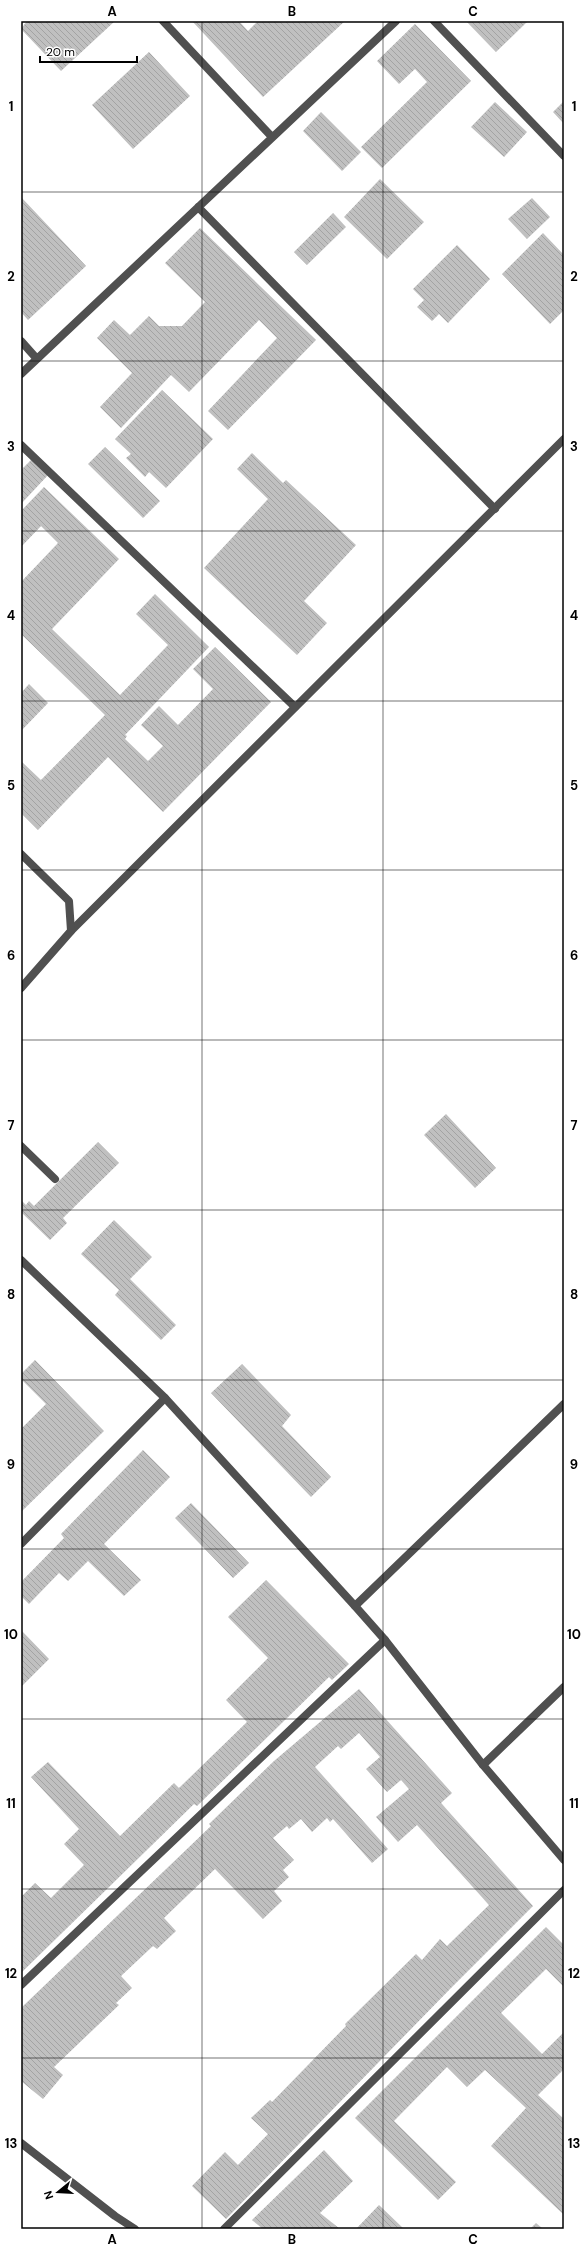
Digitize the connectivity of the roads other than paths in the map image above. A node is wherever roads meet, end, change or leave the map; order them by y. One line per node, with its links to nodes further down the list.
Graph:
1 (163, 21): 4 (street)
2 (396, 21): 4 (street)
3 (434, 21): 5 (street)
4 (272, 137): 6 (street)
5 (564, 156)
6 (198, 207): 8 (street); 12 (street)
7 (21, 341): 8 (street)
8 (37, 359): 9 (street)
9 (21, 374)
10 (564, 439): 12 (street)
11 (21, 445): 13 (street)
12 (495, 509): 13 (street)
13 (295, 707): 15 (street)
14 (21, 854): 15 (street)
15 (71, 931): 16 (street)
16 (21, 988)
17 (21, 1146): 18 (street)
18 (55, 1179)
19 (21, 1260): 20 (street)
20 (165, 1398): 22 (street); 23 (street)
21 (564, 1404): 23 (street)
22 (21, 1544)
23 (355, 1606): 24 (street)
24 (385, 1640): 26 (street); 29 (street)
25 (564, 1687): 26 (street)
26 (483, 1765): 27 (street)
27 (564, 1860)
28 (564, 1890): 32 (street)
29 (21, 1985)
30 (21, 2143): 31 (street)
31 (135, 2229)
32 (224, 2229)

